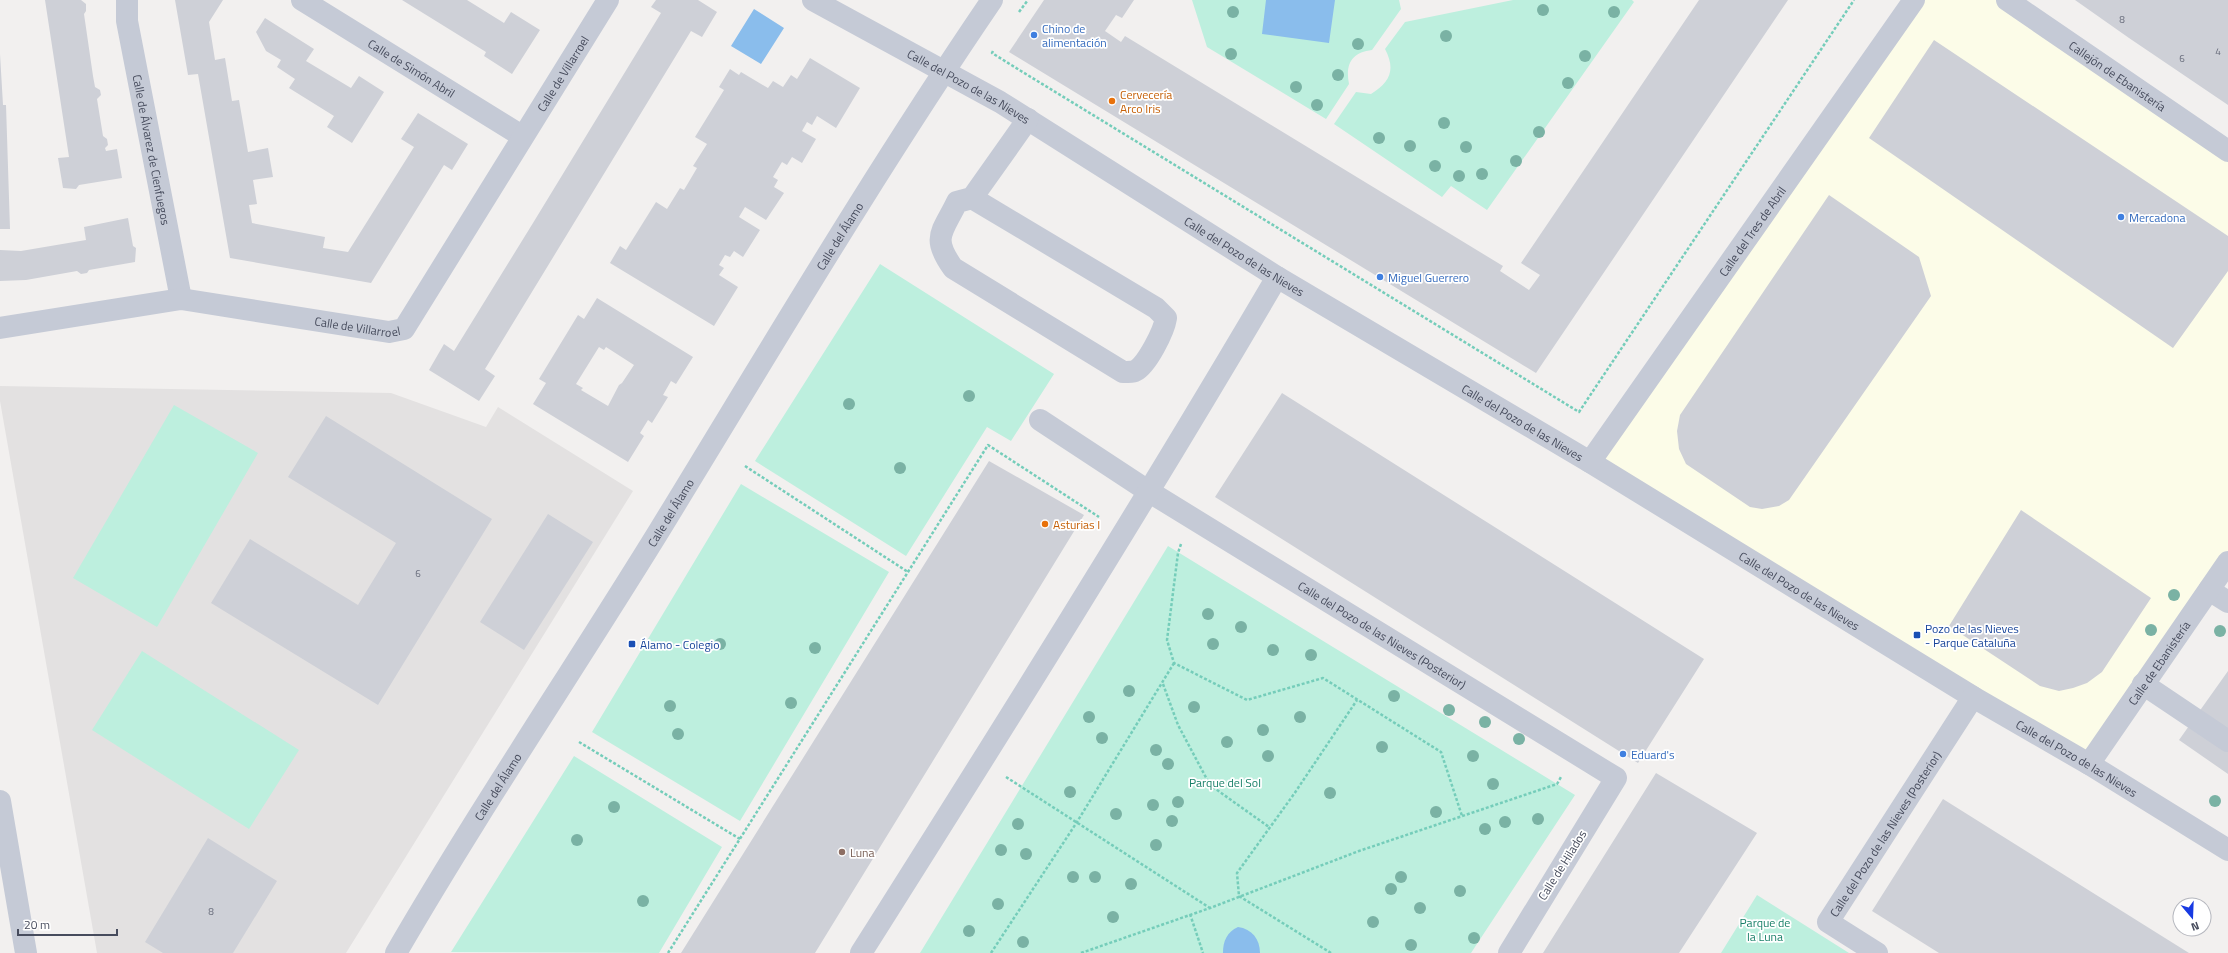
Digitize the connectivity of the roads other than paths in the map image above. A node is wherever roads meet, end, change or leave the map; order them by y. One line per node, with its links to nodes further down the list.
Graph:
1 (128, 0): 14 (street, Calle de Álvarez de Cienfuegos)
2 (302, 0): 10 (street, Calle de Simón Abril)
3 (608, 0): 10 (street, Calle de Villarroel)
4 (813, 0): 8 (street, Calle del Pozo de las Nieves)
5 (992, 0): 8 (street, Calle del Álamo)
6 (1914, 0): 17 (street, Calle del Tres de Abril)
7 (2007, 0): 11 (street, Callejón de Ebanistería)
8 (945, 71): 9 (street, Calle del Pozo de las Nieves); 30 (street, Calle del Álamo)
9 (1028, 120): 12 (street); 13 (street, Calle del Pozo de las Nieves)
10 (522, 136): 14 (street, Calle de Villarroel)
11 (2228, 151)
12 (972, 198): 12 (street)
13 (1277, 277): 17 (street, Calle del Pozo de las Nieves); 18 (street)
14 (181, 299): 15 (street, Calle de Villarroel)
15 (0, 328)
16 (1040, 420): 18 (street, Calle del Pozo de las Nieves (Posterior))
17 (1590, 462): 23 (street, Calle del Pozo de las Nieves)
18 (1148, 492): 26 (street, Calle del Pozo de las Nieves (Posterior)); 31 (street)
19 (2228, 562): 20 (street, Calle de Ebanistería)
20 (2209, 590): 21 (street); 22 (street, Calle de Ebanistería)
21 (2228, 602)
22 (2143, 684): 24 (street); 25 (street, Calle de Ebanistería)
23 (1973, 697): 25 (street, Calle del Pozo de las Nieves); 33 (street, Calle del Pozo de las Nieves (Posterior))
24 (2228, 740)
25 (2089, 764): 28 (street, Calle del Pozo de las Nieves)
26 (1616, 778): 32 (street, Calle de Hilados)
27 (0, 801): 29 (street)
28 (2228, 850)
29 (26, 953)
30 (396, 953)
31 (860, 953)
32 (1509, 953)
33 (1877, 953)

